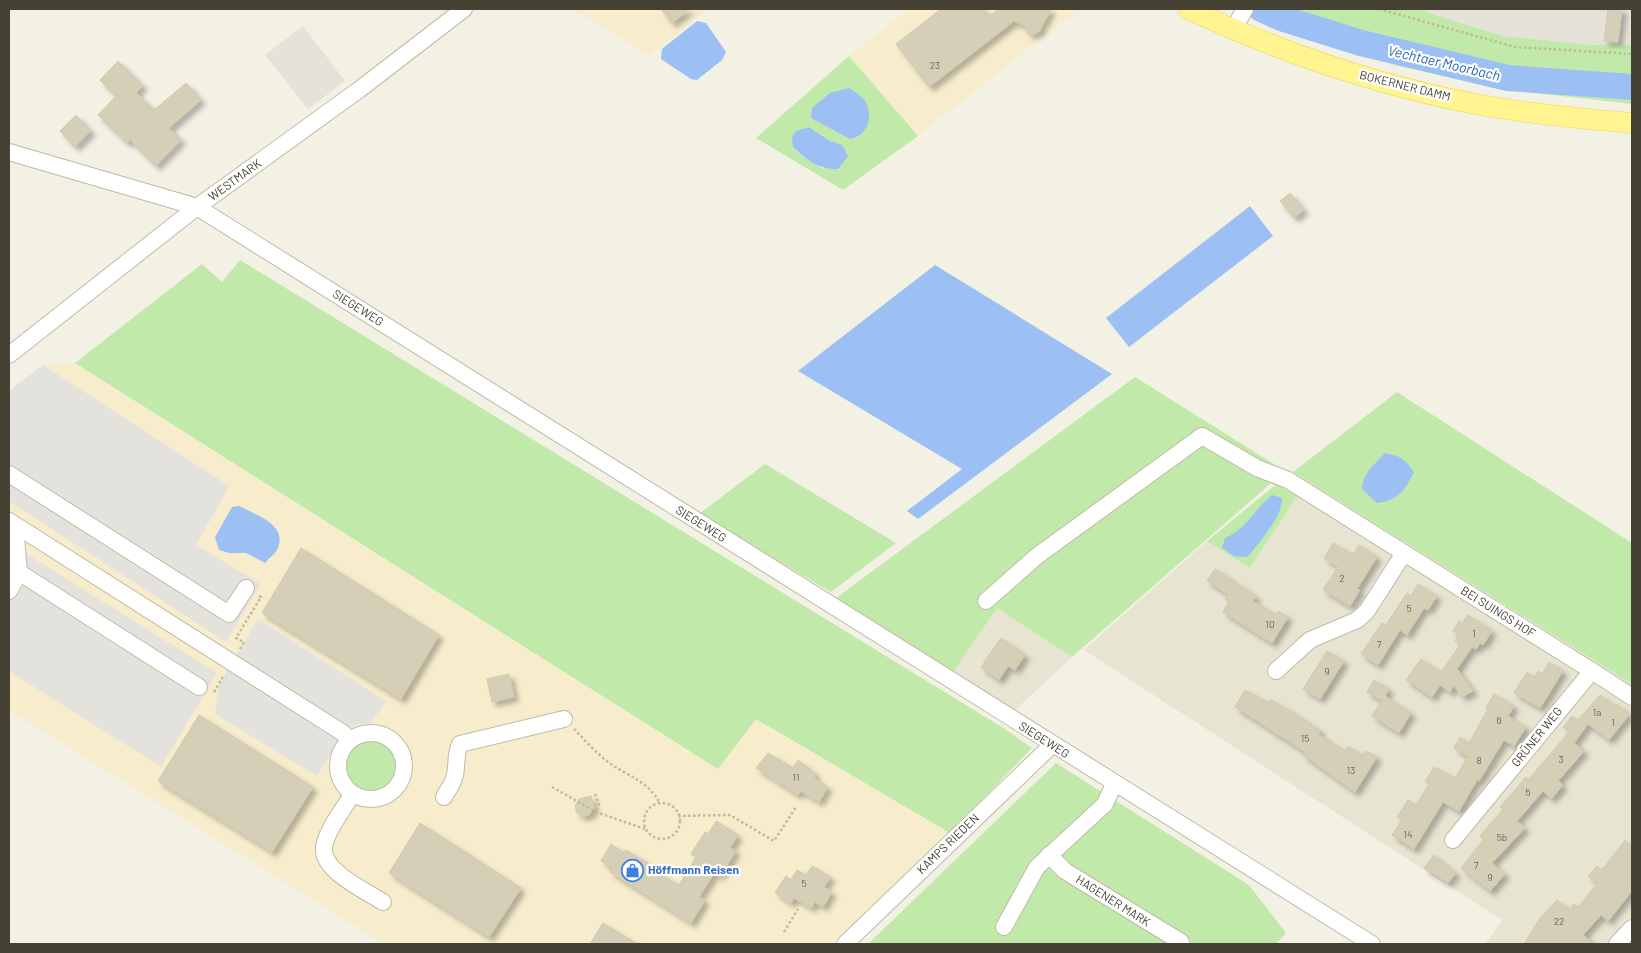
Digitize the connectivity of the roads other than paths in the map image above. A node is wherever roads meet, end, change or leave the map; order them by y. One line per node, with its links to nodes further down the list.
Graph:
1 (464, 9): 7 (street, WESTMARK)
2 (1188, 9): 4 (main road, BOKERNER DAMM)
3 (1244, 10): 4 (street)
4 (1233, 30): 5 (main road, BOKERNER DAMM)
5 (1632, 123)
6 (9, 152): 7 (street, SIEGEWEG)
7 (197, 207): 8 (street, WESTMARK); 22 (street, SIEGEWEG)
8 (9, 355)
9 (9, 474): 13 (street)
10 (12, 523): 12 (street); 21 (street)
11 (1404, 553): 15 (street, BEI SUINGS HOF); 16 (street); 17 (street, BEI SUINGS HOF)
12 (14, 570): 14 (street); 18 (street)
13 (246, 588)
14 (9, 591)
15 (986, 601)
16 (1276, 671)
17 (1592, 671): 19 (street); 26 (street, GRÜNER WEG)
18 (199, 687)
19 (1632, 697)
20 (564, 719): 25 (street)
21 (349, 740): 24 (street); 24 (street)
22 (1052, 744): 23 (street, SIEGEWEG); 32 (street, KAMPS RIEDEN)
23 (1114, 784): 27 (street); 33 (street, SIEGEWEG)
24 (352, 795): 28 (street)
25 (444, 797)
26 (1453, 840)
27 (1050, 855): 29 (street); 31 (street, HAGENER MARK)
28 (383, 902)
29 (1004, 927)
30 (1632, 928): 34 (street)
31 (1181, 942)
32 (845, 944)
33 (1372, 944)
34 (1616, 944)

